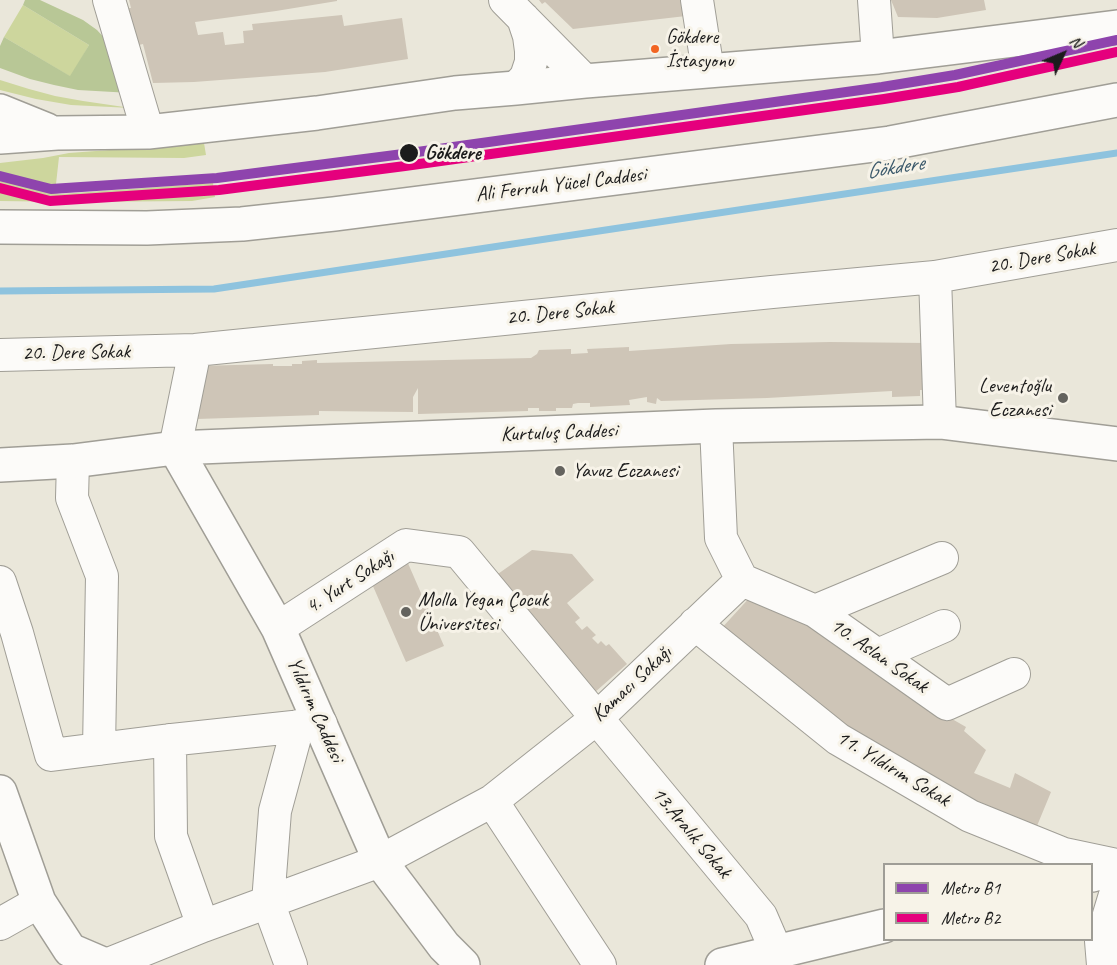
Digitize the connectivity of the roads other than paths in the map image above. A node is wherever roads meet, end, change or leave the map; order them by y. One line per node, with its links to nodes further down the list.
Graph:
1 (109, 0): 12 (street)
2 (697, 0): 7 (street)
3 (874, 0): 6 (street)
4 (514, 9): 8 (street); 9 (street)
5 (1117, 27): 6 (main road)
6 (879, 57): 7 (main road)
7 (708, 71): 8 (main road)
8 (585, 81): 9 (main road)
9 (516, 88): 12 (main road)
10 (1117, 99): 15 (main road, Ali Ferruh Yücel Caddesi)
11 (0, 111): 13 (main road)
12 (148, 132): 13 (main road)
13 (57, 134): 14 (main road)
14 (0, 137)
15 (0, 227)
16 (1117, 245): 17 (street, 20. Dere Sokak)
17 (935, 277): 18 (street, 20. Dere Sokak); 20 (street)
18 (195, 350): 19 (street, 20. Dere Sokak); 23 (street)
19 (0, 355)
20 (940, 422): 21 (main road, Kurtuluş Caddesi); 22 (main road, Kurtuluş Caddesi)
21 (716, 426): 23 (main road, Kurtuluş Caddesi); 27 (street)
22 (1117, 444)
23 (175, 448): 24 (main road, Kurtuluş Caddesi); 32 (main road, Yıldırım Caddesi)
24 (73, 461): 25 (main road, Kurtuluş Caddesi); 38 (street)
25 (0, 465)
26 (942, 558): 29 (street)
27 (742, 580): 29 (street, 10. Aslan Sokak); 30 (street, Kamacı Sokağı)
28 (0, 582): 38 (street)
29 (815, 611): 33 (street, 10. Aslan Sokak)
30 (695, 624): 35 (street, Kamacı Sokağı); 42 (street, 11. Yıldırım Sokak)
31 (944, 626): 33 (street)
32 (279, 628): 35 (street, 4. Yurt Sokağı); 36 (main road, Yıldırım Caddesi)
33 (878, 655): 34 (street, 10. Aslan Sokak)
34 (1014, 674)
35 (597, 718): 40 (street, Kamacı Sokağı); 50 (street, 13.Aralık Sokak)
36 (309, 725): 37 (street); 41 (main road, Yıldırım Caddesi); 46 (street)
37 (170, 740): 38 (street); 48 (street)
38 (99, 749)
39 (0, 792): 45 (main road)
40 (492, 801): 41 (street, Kamacı Sokağı); 54 (street)
41 (380, 861): 46 (street, Kamacı Sokağı); 53 (main road, Yıldırım Caddesi)
42 (1117, 867): 43 (main road)
43 (1093, 875)
44 (1117, 888): 56 (street)
45 (39, 902): 47 (street); 51 (main road)
46 (268, 902): 48 (street, Kamacı Sokağı); 52 (street)
47 (0, 924)
48 (203, 926): 51 (street, Kamacı Sokağı)
49 (883, 926): 50 (main road)
50 (777, 952): 55 (main road)
51 (105, 965)
52 (291, 965)
53 (463, 965)
54 (600, 965)
55 (722, 965)
56 (1103, 965)

